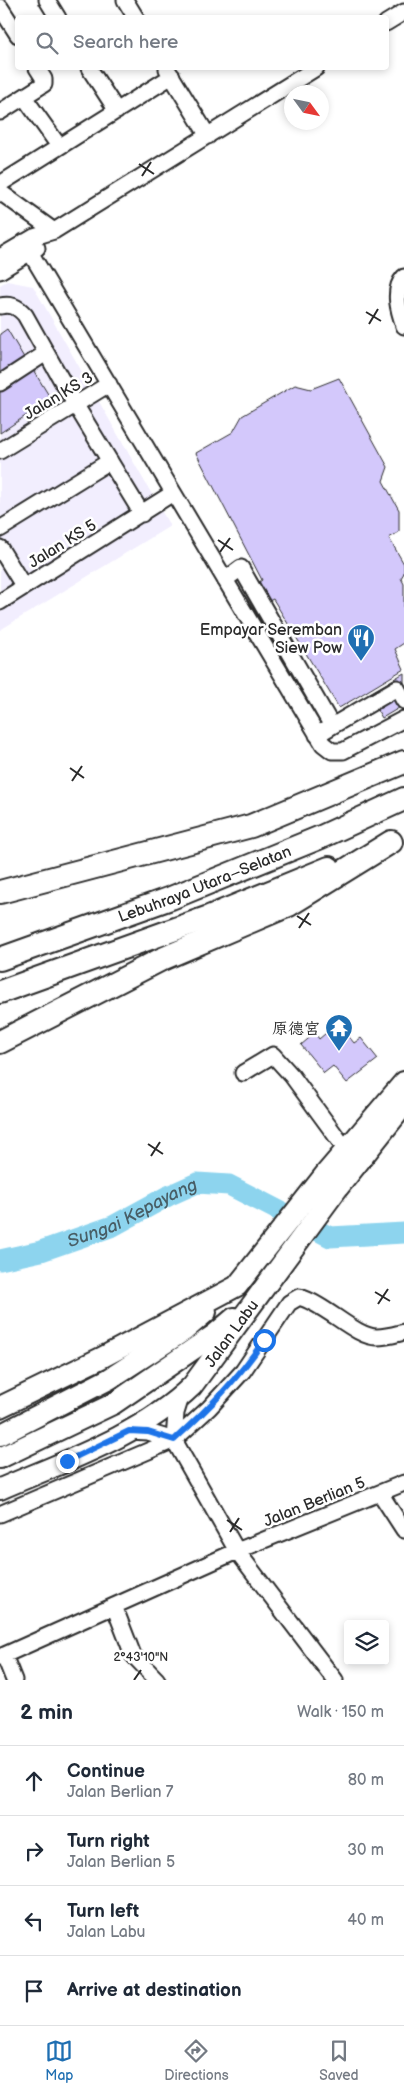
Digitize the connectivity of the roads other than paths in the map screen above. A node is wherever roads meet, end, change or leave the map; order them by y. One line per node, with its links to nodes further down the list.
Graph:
1 (47, 0): 5 (street)
2 (125, 0): 6 (street)
3 (0, 7): 8 (street)
4 (404, 12): 7 (street)
5 (56, 15)
6 (134, 15)
7 (389, 21)
8 (15, 30)
9 (38, 70): 13 (street)
10 (91, 70): 15 (street)
11 (313, 70): 16 (street)
12 (169, 72): 15 (street); 16 (street)
13 (24, 97): 14 (street); 17 (street)
14 (1, 111)
15 (117, 111): 17 (street)
16 (208, 136): 20 (street)
17 (59, 146): 18 (street)
18 (0, 184)
19 (0, 192): 20 (street)
20 (54, 231): 21 (street)
21 (27, 247): 22 (street); 23 (street); 29 (street)
22 (0, 257)
23 (0, 271)
24 (403, 279): 26 (street)
25 (0, 306): 27 (street)
26 (404, 326)
27 (46, 353): 28 (street); 30 (street)
28 (0, 383)
29 (108, 384): 30 (street, Jalan KS 3); 33 (street)
30 (75, 404): 31 (street, Jalan KS 3); 32 (street)
31 (0, 451)
32 (110, 461): 34 (street); 35 (street)
33 (173, 493): 34 (street, Jalan KS 5); 37 (street)
34 (142, 514): 38 (street, Jalan KS 5)
35 (0, 529)
36 (0, 548): 38 (street)
37 (224, 580): 42 (street); 43 (street)
38 (24, 587): 39 (street, Jalan KS 5)
39 (0, 602)
40 (404, 701): 42 (street)
41 (404, 719): 43 (street)
42 (332, 726): 43 (street)
43 (317, 735)
44 (404, 762): 47 (highway)
45 (404, 799): 48 (highway, Lebuhraya Utara–Selatan)
46 (398, 839): 49 (highway, Lebuhraya Utara–Selatan); 50 (highway)
47 (0, 892)
48 (0, 959)
49 (0, 992)
50 (0, 1042)
51 (243, 1073): 54 (street)
52 (404, 1082): 54 (main road, Jalan Labu)
53 (404, 1105): 55 (main road, Jalan Labu)
54 (347, 1150): 55 (main road, Jalan Labu)
55 (332, 1181): 56 (main road, Jalan Labu); 57 (main road, Jalan Labu)
56 (237, 1286): 60 (main road, Jalan Labu); 62 (main road)
57 (260, 1295): 59 (main road, Jalan Labu); 62 (main road)
58 (404, 1332): 63 (street)
59 (181, 1397): 61 (main road, Jalan Labu); 63 (street)
60 (0, 1407)
61 (129, 1431): 63 (street); 66 (main road, Jalan Labu)
62 (12, 1437): 64 (main road)
63 (174, 1440): 68 (street); 70 (street)
64 (0, 1458)
65 (404, 1483): 67 (street, Jalan Berlian 5)
66 (0, 1490)
67 (380, 1492): 69 (street); 70 (street, Jalan Berlian 5)
68 (0, 1514)
69 (404, 1530)
70 (237, 1551): 71 (street, Jalan Berlian 5); 75 (street)
71 (114, 1606): 72 (street, Jalan Berlian 5); 74 (street)
72 (2, 1656): 73 (street)
73 (14, 1680)
74 (158, 1680)
75 (335, 1680)

